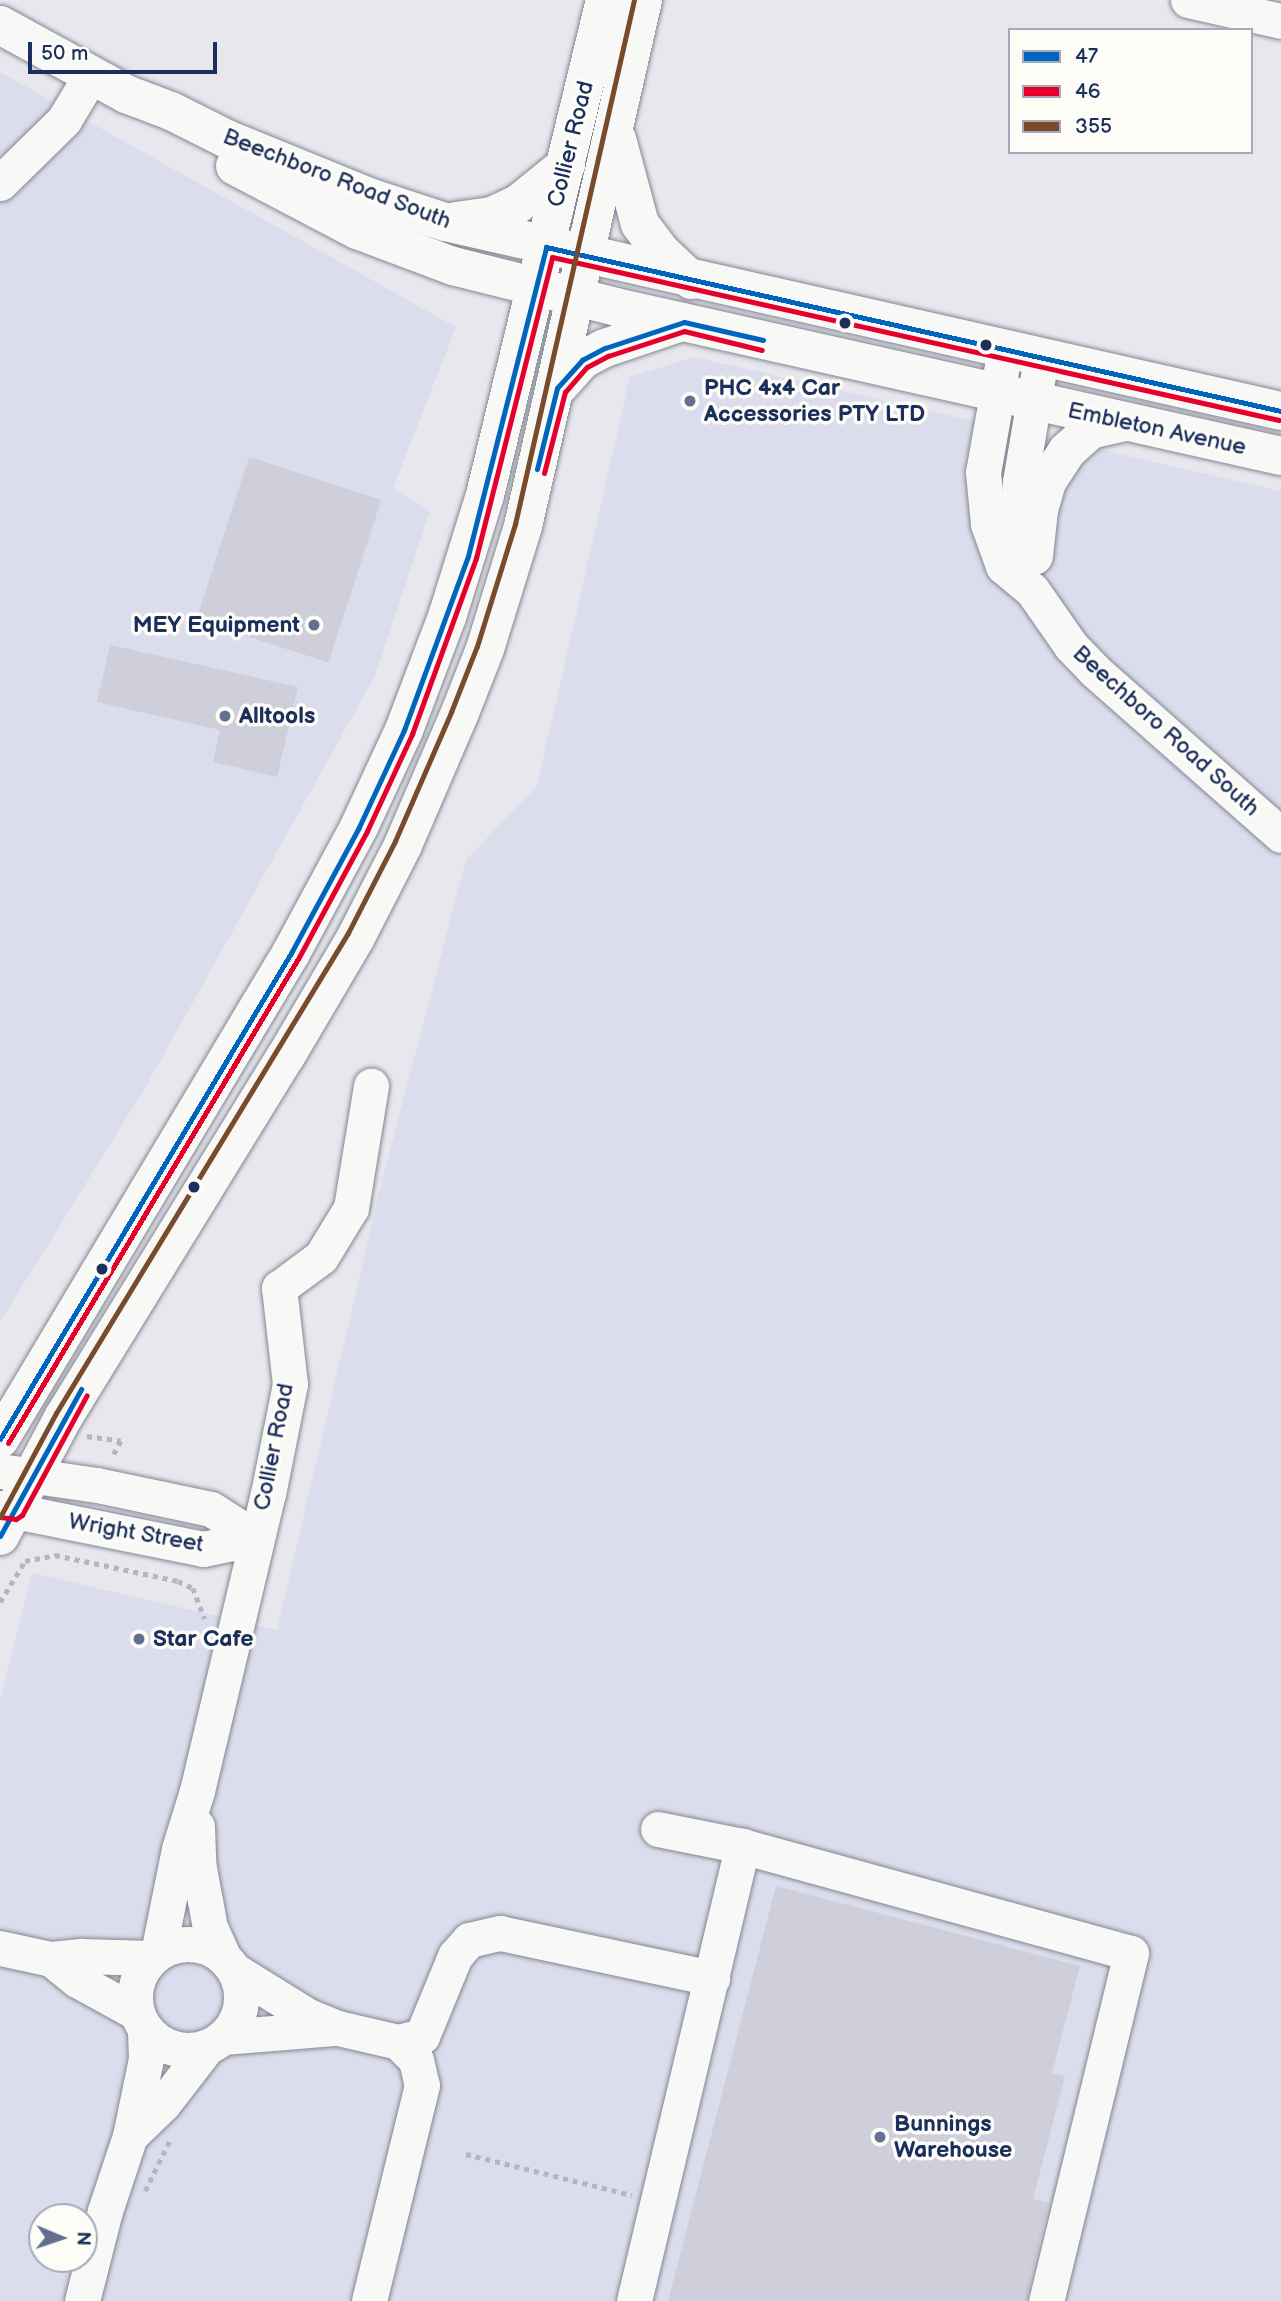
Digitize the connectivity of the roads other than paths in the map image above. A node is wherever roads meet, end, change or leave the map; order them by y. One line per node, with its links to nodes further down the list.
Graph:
1 (605, 0): 9 (main road, Collier Road)
2 (643, 0): 8 (main road, Collier Road)
3 (1188, 0): 4 (street)
4 (1281, 21)
5 (0, 25): 6 (main road, Beechboro Road South)
6 (91, 75): 7 (main road, Beechboro Road South); 10 (street)
7 (126, 94): 11 (main road, Beechboro Road South); 15 (main road, Beechboro Road South)
8 (615, 130): 13 (main road, Collier Road); 14 (main road)
9 (566, 165): 11 (main road); 12 (main road, Collier Road)
10 (0, 183)
11 (445, 222): 12 (main road, Beechboro Road South)
12 (546, 247): 13 (main road, Beechboro Road South); 15 (main road, Collier Road)
13 (586, 257): 14 (main road, Beechboro Road South); 16 (main road, Collier Road)
14 (691, 280): 18 (main road, Beechboro Road South)
15 (536, 288): 16 (main road, Beechboro Road South); 27 (main road, Collier Road)
16 (576, 298): 17 (main road, Beechboro Road South); 19 (main road, Collier Road)
17 (684, 322): 19 (main road); 20 (main road, Beechboro Road South)
18 (1023, 354): 20 (street, Beechboro Road South); 21 (main road, Embleton Avenue)
19 (557, 388): 28 (main road, Collier Road)
20 (1014, 398): 22 (main road, Embleton Avenue); 24 (street, Beechboro Road South)
21 (1274, 413)
22 (1126, 422): 23 (main road, Embleton Avenue); 24 (main road)
23 (1281, 456)
24 (1033, 573): 25 (street, Beechboro Road South)
25 (1281, 835)
26 (371, 1086): 30 (street, Collier Road)
27 (0, 1439)
28 (16, 1473): 29 (main road, Collier Road); 30 (street, Wright Street)
29 (5, 1518): 30 (street, Wright Street)
30 (256, 1538): 31 (street, Collier Road)
31 (197, 1791): 35 (street, Collier Road); 37 (street, Collier Road)
32 (658, 1829): 33 (street)
33 (742, 1846): 38 (street); 47 (street)
34 (0, 1948): 36 (street)
35 (155, 1955): 36 (street); 37 (street); 39 (street)
36 (51, 1959): 39 (street)
37 (229, 1963): 40 (street); 41 (street)
38 (712, 1978): 42 (street); 46 (street)
39 (141, 2021): 41 (street); 43 (street)
40 (338, 2028): 41 (street); 42 (street)
41 (215, 2042): 43 (street)
42 (398, 2042): 45 (street)
43 (130, 2136): 44 (street)
44 (82, 2301)
45 (369, 2301)
46 (634, 2301)
47 (1046, 2301)

